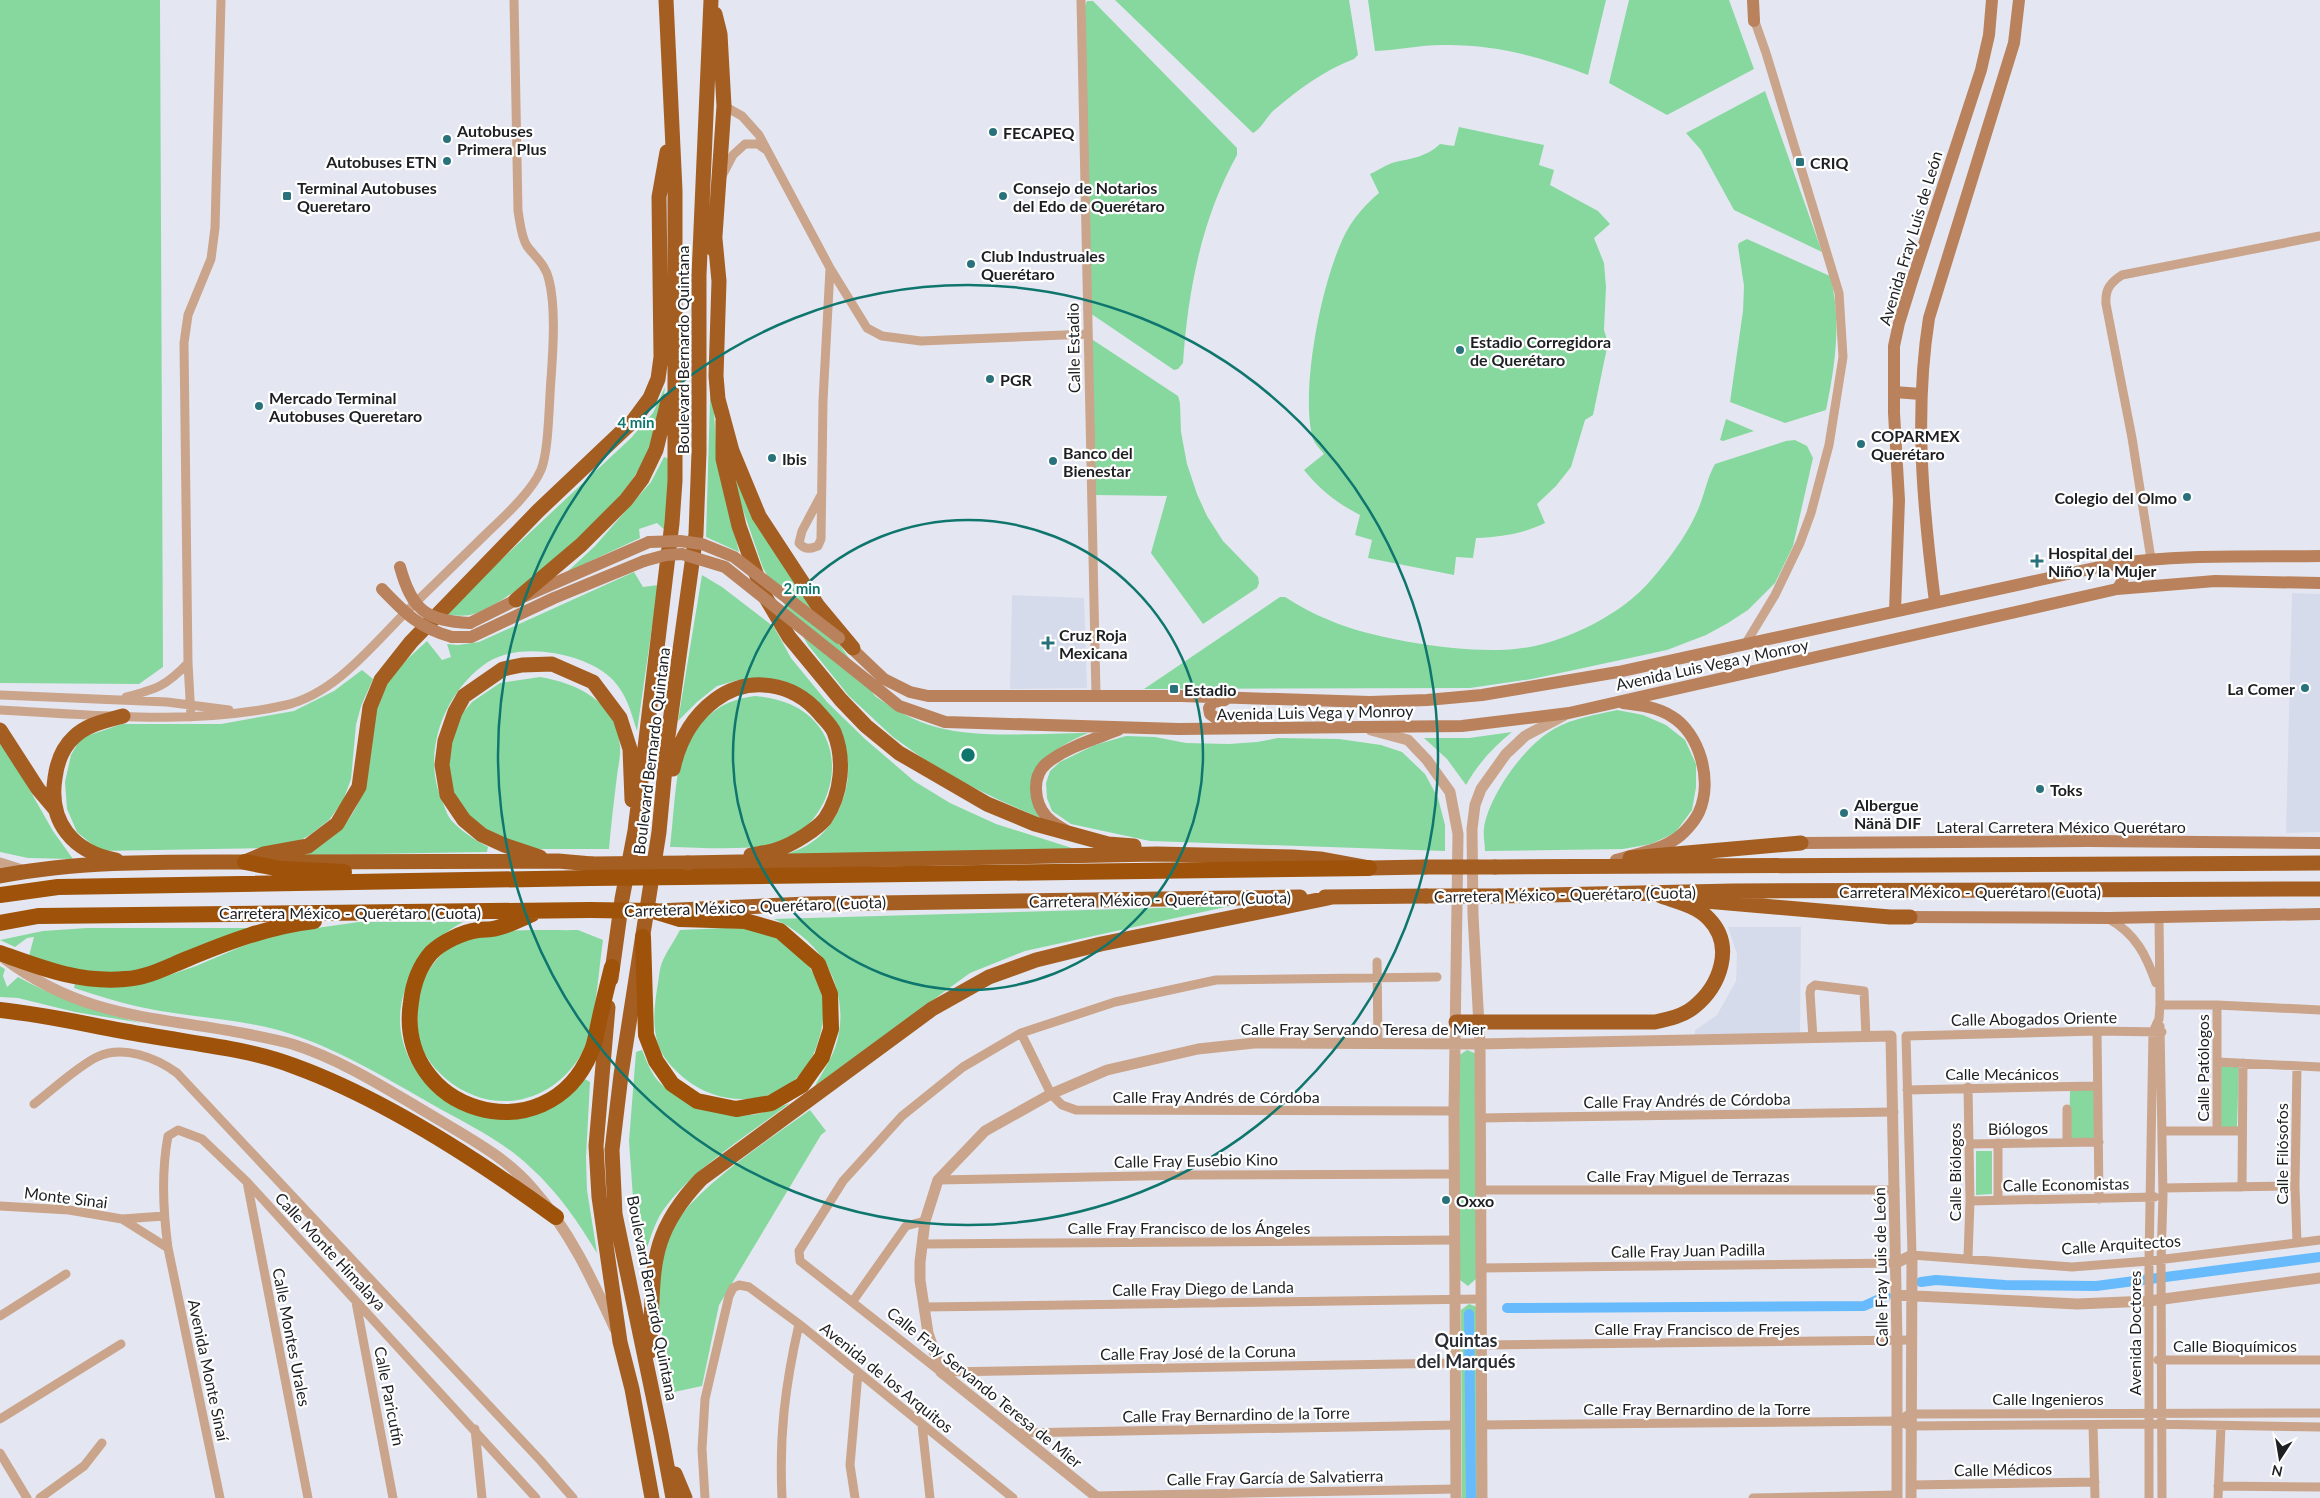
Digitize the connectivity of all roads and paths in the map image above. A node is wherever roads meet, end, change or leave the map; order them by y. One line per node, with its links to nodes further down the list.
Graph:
1 (221, 0): 37 (street)
2 (514, 0): 45 (street)
3 (666, 0): 12 (highway, Boulevard Bernardo Quintana)
4 (711, 0): 11 (highway); 20 (highway, Boulevard Bernardo Quintana)
5 (1081, 0): 18 (street, Calle Estadio)
6 (1748, 0): 10 (street)
7 (1753, 0): 10 (main road)
8 (1992, 0): 21 (main road, Avenida Fray Luis de León)
9 (2019, 0): 22 (main road)
10 (1754, 21): 35 (street)
11 (724, 106): 13 (street); 14 (highway)
12 (672, 131): 19 (highway, Boulevard Bernardo Quintana); 62 (highway)
13 (769, 154): 14 (street); 17 (street)
14 (718, 183): 16 (highway)
15 (2320, 236): 26 (street)
16 (715, 239): 20 (highway); 23 (highway)
17 (830, 268): 18 (street); 24 (street)
18 (1088, 334): 39 (street, Calle Estadio)
19 (674, 373): 32 (highway); 54 (highway, Boulevard Bernardo Quintana)
20 (698, 388): 55 (highway, Boulevard Bernardo Quintana)
21 (1894, 392): 22 (main road); 34 (main road, Avenida Fray Luis de León)
22 (1921, 394): 33 (main road)
23 (723, 420): 36 (highway); 56 (highway)
24 (820, 497): 24 (street)
25 (2320, 556): 26 (main road, Avenida Luis Vega y Monroy)
26 (2151, 559): 27 (main road, Avenida Luis Vega y Monroy)
27 (2113, 564): 31 (main road); 33 (main road, Avenida Luis Vega y Monroy)
28 (400, 567): 32 (main road, Avenida Luis Vega y Monroy, bridge)
29 (2320, 583): 31 (main road, Avenida Luis Vega y Monroy)
30 (382, 589): 49 (main road, Avenida Luis Vega y Monroy, bridge)
31 (2117, 589): 42 (main road, Avenida Luis Vega y Monroy)
32 (516, 600): 36 (main road, Avenida Luis Vega y Monroy, bridge)
33 (1935, 602): 34 (main road, Avenida Luis Vega y Monroy)
34 (1896, 611): 35 (main road, Avenida Luis Vega y Monroy)
35 (1746, 644): 40 (main road, Avenida Luis Vega y Monroy)
36 (853, 648): 39 (main road, Avenida Luis Vega y Monroy)
37 (188, 663): 41 (street); 43 (street)
38 (0, 695): 41 (street)
39 (1096, 696): 40 (main road, Avenida Luis Vega y Monroy)
40 (1242, 698): 51 (main road)
41 (118, 700): 43 (street)
42 (1616, 701): 46 (main road, Avenida Luis Vega y Monroy); 60 (main road)
43 (190, 704): 45 (street); 48 (street)
44 (0, 710): 47 (street)
45 (242, 713): 48 (street)
46 (1569, 713): 50 (main road, Avenida Luis Vega y Monroy); 101 (street)
47 (123, 716): 48 (street); 53 (highway)
48 (191, 717)
49 (1123, 728): 51 (main road, Avenida Luis Vega y Monroy); 56 (main road)
50 (1357, 728): 51 (main road, Avenida Luis Vega y Monroy); 100 (street)
51 (1287, 729)
52 (0, 730): 53 (highway)
53 (55, 808): 66 (highway)
54 (636, 831): 61 (highway); 92 (highway, Boulevard Bernardo Quintana)
55 (659, 832): 63 (highway); 88 (highway, Boulevard Bernardo Quintana)
56 (1069, 832): 59 (highway)
57 (1801, 843): 58 (main road, Lateral Carretera México Querétaro); 60 (highway)
58 (2320, 844)
59 (1157, 854): 63 (highway, Carretera México - Querétaro (Cuota)); 68 (highway, Carretera México - Querétaro (Cuota))
60 (1616, 860): 67 (highway)
61 (558, 861): 62 (highway, Carretera México - Querétaro (Cuota)); 71 (highway, Carretera México - Querétaro (Cuota))
62 (245, 862): 66 (highway, Carretera México - Querétaro (Cuota)); 73 (highway)
63 (716, 862): 69 (highway, Carretera México - Querétaro (Cuota))
64 (0, 863): 70 (street)
65 (2320, 863): 67 (highway, Carretera México - Querétaro (Cuota))
66 (137, 864): 70 (highway, Carretera México - Querétaro (Cuota))
67 (1549, 867): 68 (highway, Carretera México - Querétaro (Cuota), bridge)
68 (1369, 868): 69 (highway, Carretera México - Querétaro (Cuota))
69 (685, 870): 71 (highway, Carretera México - Querétaro (Cuota), bridge)
70 (27, 871): 72 (highway, Carretera México - Querétaro (Cuota))
71 (592, 871): 73 (highway, Carretera México - Querétaro (Cuota))
72 (0, 876)
73 (418, 881): 76 (highway, Carretera México - Querétaro (Cuota))
74 (2320, 889): 75 (highway, Carretera México - Querétaro (Cuota))
75 (1658, 893): 77 (highway, Carretera México - Querétaro (Cuota), bridge); 84 (highway); 101 (highway)
76 (0, 895)
77 (1333, 897): 79 (highway, Carretera México - Querétaro (Cuota)); 182 (highway)
78 (538, 911): 79 (highway, Carretera México - Querétaro (Cuota), bridge); 80 (highway, Carretera México - Querétaro (Cuota)); 92 (highway)
79 (654, 911): 88 (highway)
80 (430, 912): 81 (highway, Carretera México - Querétaro (Cuota)); 91 (highway)
81 (248, 913): 86 (highway, Carretera México - Querétaro (Cuota)); 87 (highway)
82 (2320, 914): 83 (main road)
83 (2159, 916): 85 (main road); 95 (street, Avenida Doctores)
84 (1910, 917): 85 (main road)
85 (2109, 918): 95 (street, Avenida Doctores)
86 (0, 923)
87 (0, 932)
88 (643, 937): 182 (highway, Boulevard Bernardo Quintana)
89 (0, 954): 91 (highway)
90 (1377, 962): 93 (street)
91 (21, 965): 146 (street)
92 (612, 967): 174 (highway, Boulevard Bernardo Quintana)
93 (1378, 977): 94 (street); 104 (street); 109 (street)
94 (1436, 977)
95 (2159, 990): 96 (street, Avenida Doctores)
96 (2160, 1005): 97 (street); 103 (street, Avenida Doctores)
97 (2217, 1005): 99 (street); 112 (street, Calle Patólogos)
98 (0, 1010): 146 (highway)
99 (2320, 1010)
100 (1456, 1022): 101 (highway); 110 (street)
101 (1479, 1023): 111 (street)
102 (2097, 1031): 103 (street, Calle Abogados Oriente); 106 (street, Calle Abogados Oriente); 116 (street)
103 (2157, 1032): 126 (street, Avenida Doctores); 140 (street, Avenida Doctores)
104 (1021, 1033): 119 (street, Calle Fray Andrés de Córdoba); 168 (street, Calle Fray Servando Teresa de Mier)
105 (1891, 1036): 107 (street, Calle Fray Servando Teresa de Mier); 123 (street, Calle Fray Luis de León)
106 (1906, 1036): 118 (street, Calle Fray Luis de León)
107 (1866, 1037): 108 (street, Calle Fray Servando Teresa de Mier); 108 (street)
108 (1813, 1038): 111 (street, Calle Fray Servando Teresa de Mier)
109 (1378, 1042): 110 (street, Calle Fray Servando Teresa de Mier); 119 (street, Calle Fray Servando Teresa de Mier)
110 (1455, 1043): 111 (street, Calle Fray Servando Teresa de Mier); 122 (street)
111 (1480, 1044): 124 (street)
112 (2217, 1062): 113 (street); 125 (street, Calle Patólogos)
113 (2243, 1063): 114 (street); 127 (street)
114 (2297, 1066): 115 (street); 135 (street, Calle Filósofos)
115 (2320, 1067)
116 (2097, 1086): 117 (street, Calle Mecánicos); 129 (street)
117 (1968, 1087): 118 (street, Calle Mecánicos); 131 (street, Calle Biólogos)
118 (1906, 1090): 154 (street, Calle Fray Luis de León)
119 (1051, 1094): 122 (street, Calle Fray Andrés de Córdoba); 133 (street, Calle Fray Servando Teresa de Mier)
120 (34, 1104): 220 (street)
121 (2068, 1109): 128 (street, Biólogos)
122 (1454, 1111): 132 (street)
123 (1894, 1112): 124 (street, Calle Fray Andrés de Córdoba); 138 (street, Calle Fray Luis de León)
124 (1481, 1118): 137 (street)
125 (2217, 1130): 126 (street); 127 (street)
126 (2162, 1131): 139 (street, Avenida Doctores)
127 (2241, 1131): 136 (street)
128 (2067, 1142): 129 (street, Biólogos); 130 (street, Biólogos)
129 (2099, 1142): 141 (street)
130 (1998, 1143): 131 (street, Biólogos); 143 (street)
131 (1969, 1144): 142 (street, Calle Biólogos)
132 (1454, 1174): 133 (street, Calle Fray Eusebio Kino); 149 (street)
133 (938, 1180): 148 (street, Calle Fray Servando Teresa de Mier)
134 (247, 1182): 145 (street, Calle Monte Himalaya); 167 (street, Calle Monte Himalaya); 216 (street, Calle Montes Urales)
135 (2295, 1186): 136 (street, Calle Economistas); 151 (street, Calle Filósofos)
136 (2242, 1187): 139 (street, Calle Economistas)
137 (1481, 1190): 138 (street, Calle Fray Miguel de Terrazas); 159 (street)
138 (1895, 1190): 156 (street, Calle Fray Luis de León)
139 (2163, 1192): 140 (street, Calle Economistas); 158 (street, Avenida Doctores)
140 (2151, 1197): 141 (street, Calle Economistas); 157 (street, Avenida Doctores)
141 (2099, 1199): 143 (street, Calle Economistas)
142 (1970, 1200): 143 (street, Calle Economistas); 155 (street, Calle Biólogos)
143 (1998, 1200)
144 (2, 1204): 147 (street, Monte Sinai)
145 (164, 1216): 147 (street, Monte Sinai); 153 (street, Calle Monte Himalaya)
146 (556, 1217): 174 (street)
147 (122, 1219): 153 (street, Monte Sinai)
148 (925, 1221): 152 (street, Calle Fray Servando Teresa de Mier); 168 (street)
149 (1455, 1240): 152 (street, Calle Fray Francisco de los Ángeles); 169 (street)
150 (2320, 1240): 151 (street, Calle Arquitectos)
151 (2298, 1243): 158 (street, Calle Arquitectos)
152 (924, 1244): 170 (street, Calle Fray Servando Teresa de Mier)
153 (168, 1248): 215 (street, Avenida Monte Sinaí)
154 (1912, 1254): 155 (street, Calle Arquitectos); 156 (street); 163 (street, Calle Fray Luis de León)
155 (1968, 1257): 157 (street, Calle Arquitectos)
156 (1896, 1263): 159 (street, Calle Fray Juan Padilla); 162 (street, Calle Fray Luis de León)
157 (2149, 1264): 158 (street, Calle Arquitectos); 165 (street, Avenida Doctores)
158 (2161, 1265): 166 (street, Avenida Doctores)
159 (1481, 1268): 164 (street)
160 (66, 1274): 171 (street)
161 (2320, 1278): 166 (street)
162 (1896, 1295): 163 (street); 175 (street, Calle Fray Luis de León)
163 (1911, 1296): 165 (street); 173 (street, Calle Fray Luis de León)
164 (1481, 1299): 169 (street, Calle Fray Diego de Landa); 177 (street)
165 (2149, 1299): 166 (street); 178 (street, Avenida Doctores)
166 (2161, 1299): 179 (street, Avenida Doctores)
167 (356, 1300): 200 (street, Calle Monte Himalaya); 217 (street, Calle Paricutín)
168 (852, 1301): 183 (street, Calle Fray Servando Teresa de Mier)
169 (1455, 1301): 170 (street, Calle Fray Diego de Landa); 181 (street)
170 (925, 1307): 183 (street, Calle Fray Servando Teresa de Mier)
171 (0, 1316)
172 (799, 1324): 184 (street, Avenida de los Arquitos); 225 (street, Avenida de los Arquitos); 226 (street)
173 (1911, 1340): 175 (street, Calle Fray Francisco de Frejes); 188 (street, Calle Fray Luis de León)
174 (620, 1342): 203 (highway, Boulevard Bernardo Quintana)
175 (1897, 1342): 177 (street, Calle Fray Francisco de Frejes); 190 (street, Calle Fray Luis de León)
176 (121, 1344): 189 (street)
177 (1483, 1345): 195 (street)
178 (2150, 1360): 179 (street, Calle Bioquímicos); 185 (street, Avenida Doctores)
179 (2162, 1360): 180 (street, Calle Bioquímicos); 186 (street, Avenida Doctores)
180 (2320, 1360)
181 (1456, 1363): 183 (street, Calle Fray José de la Coruna); 194 (street)
182 (648, 1367): 202 (highway, Boulevard Bernardo Quintana)
183 (942, 1372): 201 (street, Calle Fray Servando Teresa de Mier)
184 (858, 1373): 193 (street, Avenida de los Arquitos); 227 (street)
185 (2149, 1413): 186 (street, Calle Ingenieros); 188 (street, Calle Ingenieros); 191 (street, Avenida Doctores)
186 (2162, 1413): 187 (street, Calle Ingenieros); 192 (street, Avenida Doctores)
187 (2320, 1413)
188 (1911, 1414): 190 (street, Calle Ingenieros); 196 (street, Calle Fray Luis de León)
189 (0, 1419)
190 (1898, 1421): 195 (street, Calle Fray Bernardino de la Torre); 196 (street, Calle Fray Bernardino de la Torre); 211 (street, Calle Fray Luis de León)
191 (2149, 1424): 192 (street, Calle Ingenieros); 197 (street, Calle Ingenieros); 234 (street, Avenida Doctores)
192 (2162, 1424): 198 (street, Calle Ingenieros); 235 (street, Avenida Doctores)
193 (922, 1425): 228 (street); 229 (street, Avenida de los Arquitos)
194 (1456, 1425): 201 (street, Calle Fray Bernardino de la Torre); 210 (street)
195 (1482, 1425): 230 (street)
196 (1911, 1426): 197 (street, Calle Ingenieros); 207 (street, Calle Fray Luis de León)
197 (2093, 1426): 206 (street)
198 (2221, 1426): 199 (street, Calle Ingenieros); 208 (street)
199 (2320, 1427)
200 (474, 1429): 218 (street); 219 (street, Calle Monte Himalaya)
201 (1017, 1433): 212 (street, Calle Fray Servando Teresa de Mier)
202 (662, 1440): 223 (highway, Boulevard Bernardo Quintana); 224 (highway)
203 (642, 1442): 221 (highway); 222 (highway, Boulevard Bernardo Quintana)
204 (102, 1443): 214 (street)
205 (0, 1454): 213 (street)
206 (2095, 1482): 207 (street, Calle Médicos); 233 (street)
207 (1911, 1485): 232 (street, Calle Fray Luis de León)
208 (2218, 1486): 209 (street); 236 (street)
209 (2320, 1487)
210 (1456, 1494): 212 (street, Calle Fray García de Salvatierra)
211 (1897, 1496): 231 (street)
212 (1096, 1497)
213 (27, 1498)
214 (40, 1498)
215 (220, 1498)
216 (308, 1498)
217 (393, 1498)
218 (482, 1498)
219 (536, 1498)
220 (574, 1498)
221 (641, 1498)
222 (652, 1498)
223 (673, 1498)
224 (684, 1498)
225 (705, 1498)
226 (782, 1498)
227 (854, 1498)
228 (930, 1498)
229 (1013, 1498)
230 (1482, 1498)
231 (1753, 1498)
232 (1911, 1498)
233 (2095, 1498)
234 (2149, 1498)
235 (2162, 1498)
236 (2218, 1498)

